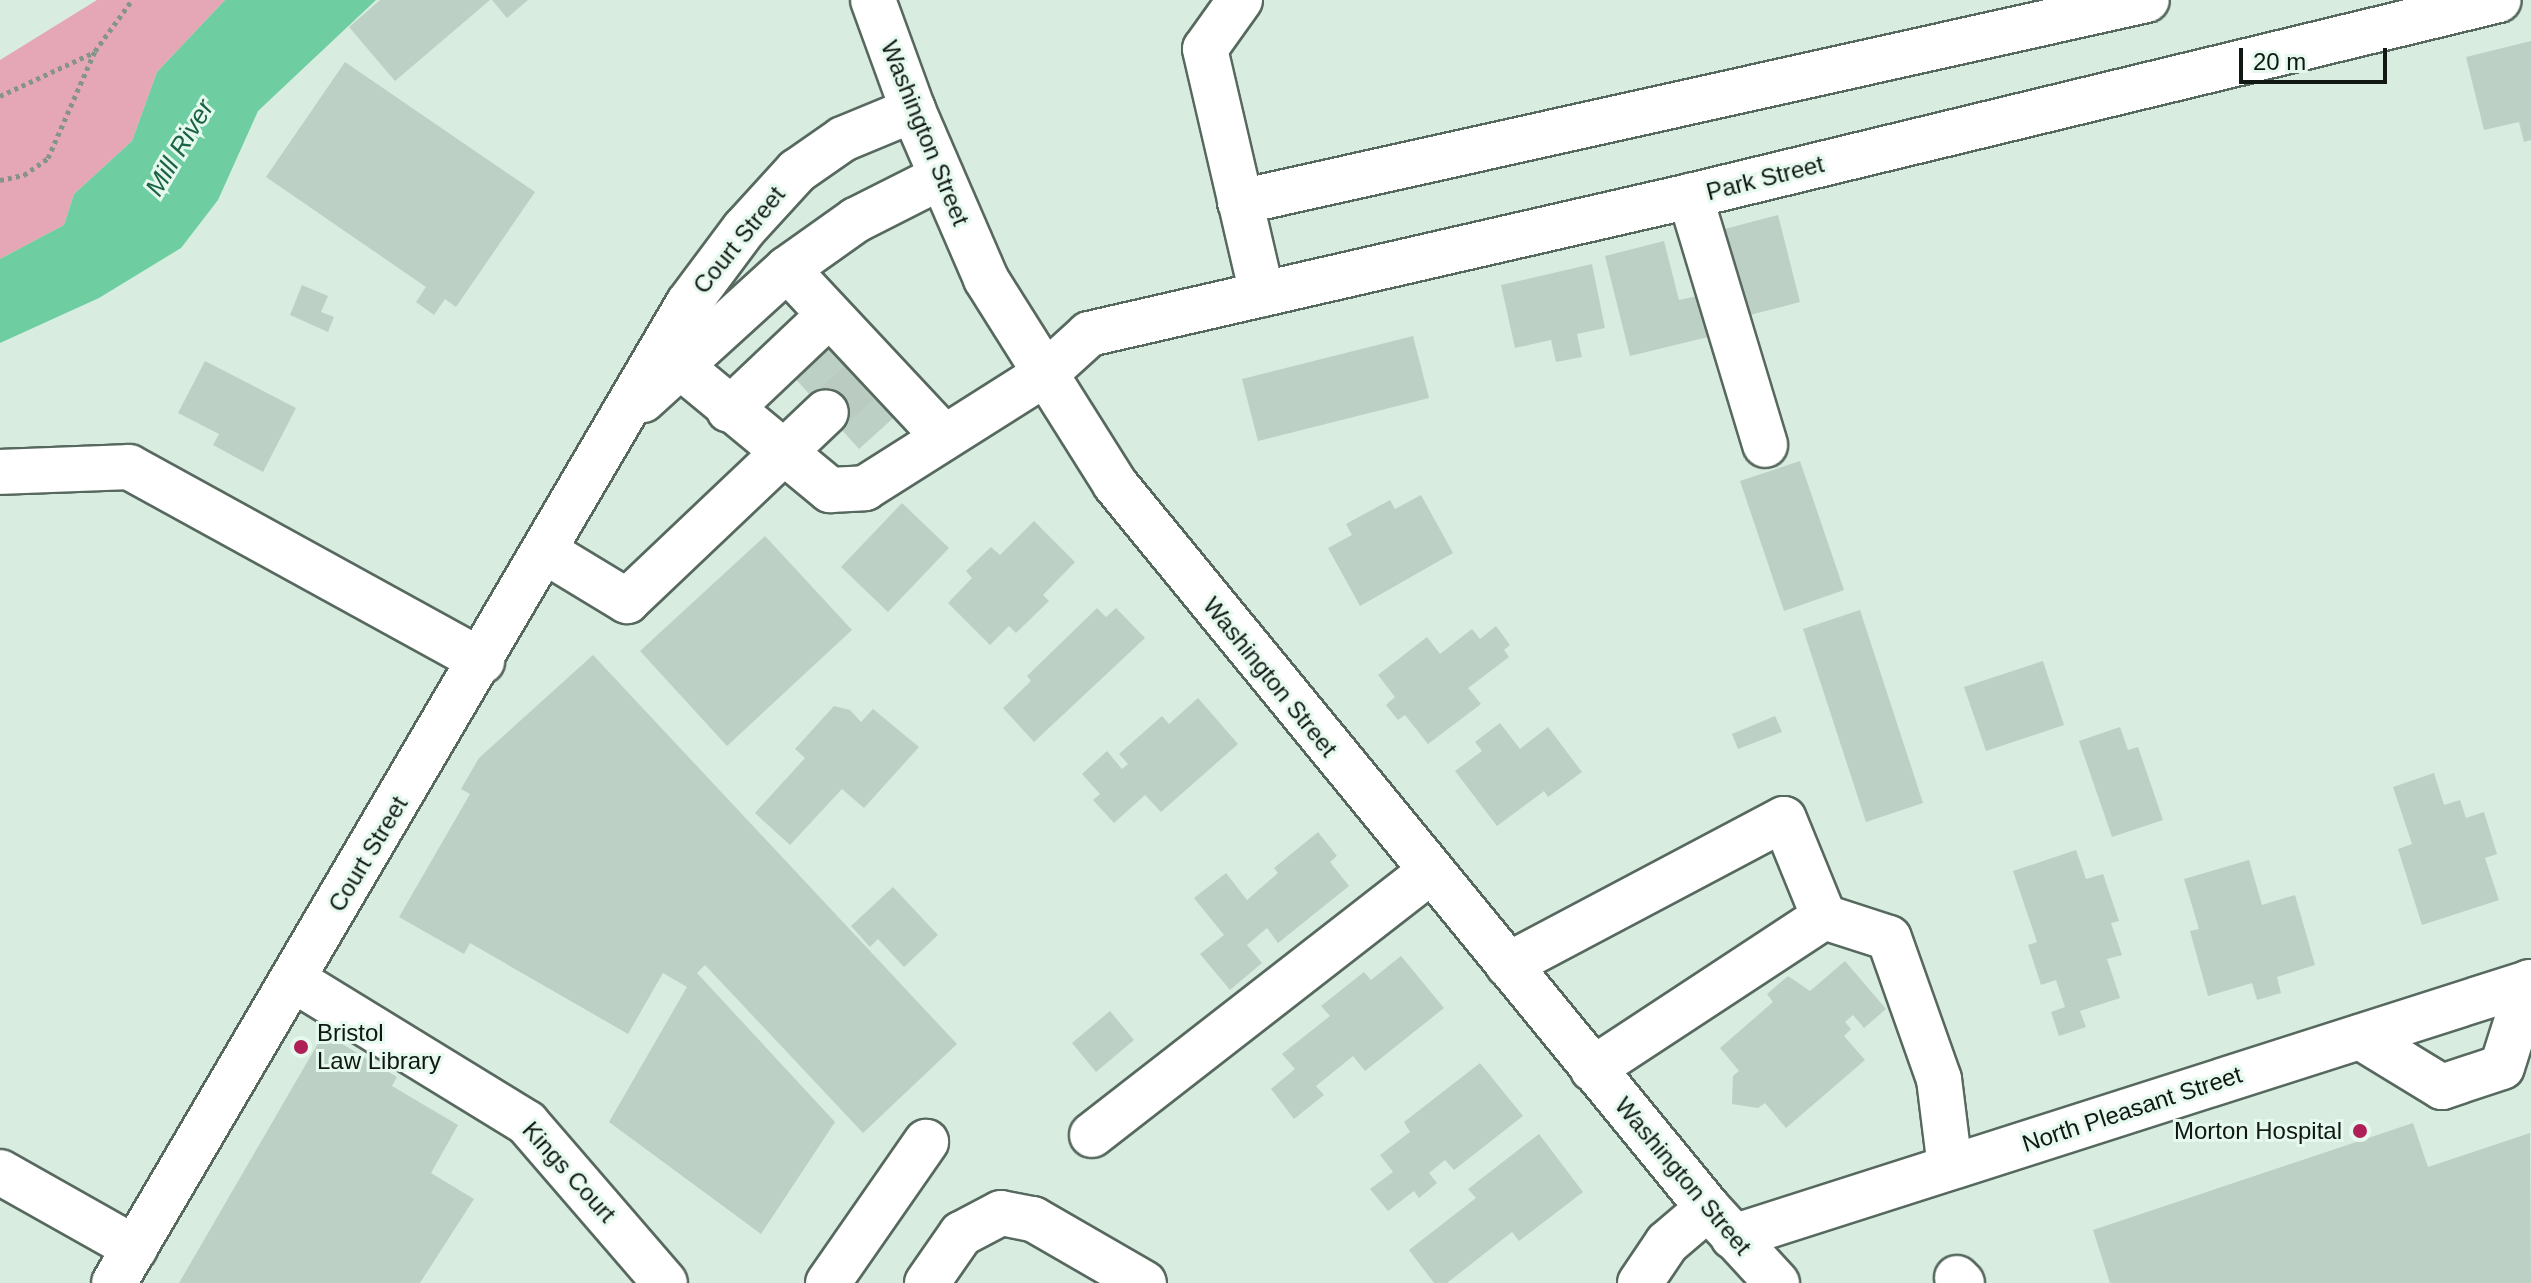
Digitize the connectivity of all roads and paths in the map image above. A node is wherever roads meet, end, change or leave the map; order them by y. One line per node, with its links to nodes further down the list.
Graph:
1 (132, 0): 7 (path)
2 (1240, 0): 13 (main road)
3 (2147, 0): 5 (main road)
4 (2499, 0): 12 (main road, Park Street)
5 (2042, 11): 13 (main road)
6 (878, 15): 9 (main road, Washington Street)
7 (95, 51): 8 (path); 11 (path)
8 (0, 96)
9 (913, 110): 10 (main road, Washington Street); 21 (main road, Court Street)
10 (941, 177): 14 (main road, Court Street); 18 (main road, Washington Street)
11 (0, 180)
12 (1690, 196): 15 (main road, Park Street); 23 (main road)
13 (1240, 202): 15 (main road)
14 (787, 269): 16 (main road); 17 (main road, Court Street)
15 (1262, 294): 18 (main road, Park Street)
16 (828, 316): 19 (main road); 22 (main road)
17 (680, 366): 19 (main road, Park Street); 21 (main road, Court Street)
18 (1044, 375): 22 (main road, Park Street); 28 (main road, Washington Street)
19 (729, 410): 24 (main road, Park Street)
20 (826, 412): 24 (main road)
21 (621, 426): 26 (main road, Court Street)
22 (944, 437): 24 (main road, Park Street)
23 (1765, 445)
24 (785, 453): 26 (main road)
25 (0, 472): 27 (main road)
26 (546, 552): 27 (main road, Court Street)
27 (482, 661): 31 (main road, Court Street)
28 (1430, 872): 30 (main road, Washington Street); 35 (main road)
29 (1824, 917): 30 (main road); 34 (main road); 37 (main road)
30 (1508, 965): 34 (main road, Washington Street)
31 (294, 980): 40 (main road, Court Street); 41 (main road, Kings Court)
32 (2530, 982): 33 (main road, North Pleasant Street); 33 (main road)
33 (2360, 1037): 37 (main road, North Pleasant Street)
34 (1593, 1069): 39 (main road, Washington Street)
35 (1092, 1135)
36 (926, 1142): 42 (main road)
37 (1950, 1167): 39 (main road, North Pleasant Street)
38 (0, 1172): 40 (main road)
39 (1720, 1222): 45 (main road); 46 (main road, Washington Street)
40 (124, 1266)
41 (665, 1283)
42 (828, 1283)
43 (927, 1283): 44 (main road)
44 (1144, 1283)
45 (1640, 1283)
46 (1777, 1283)

